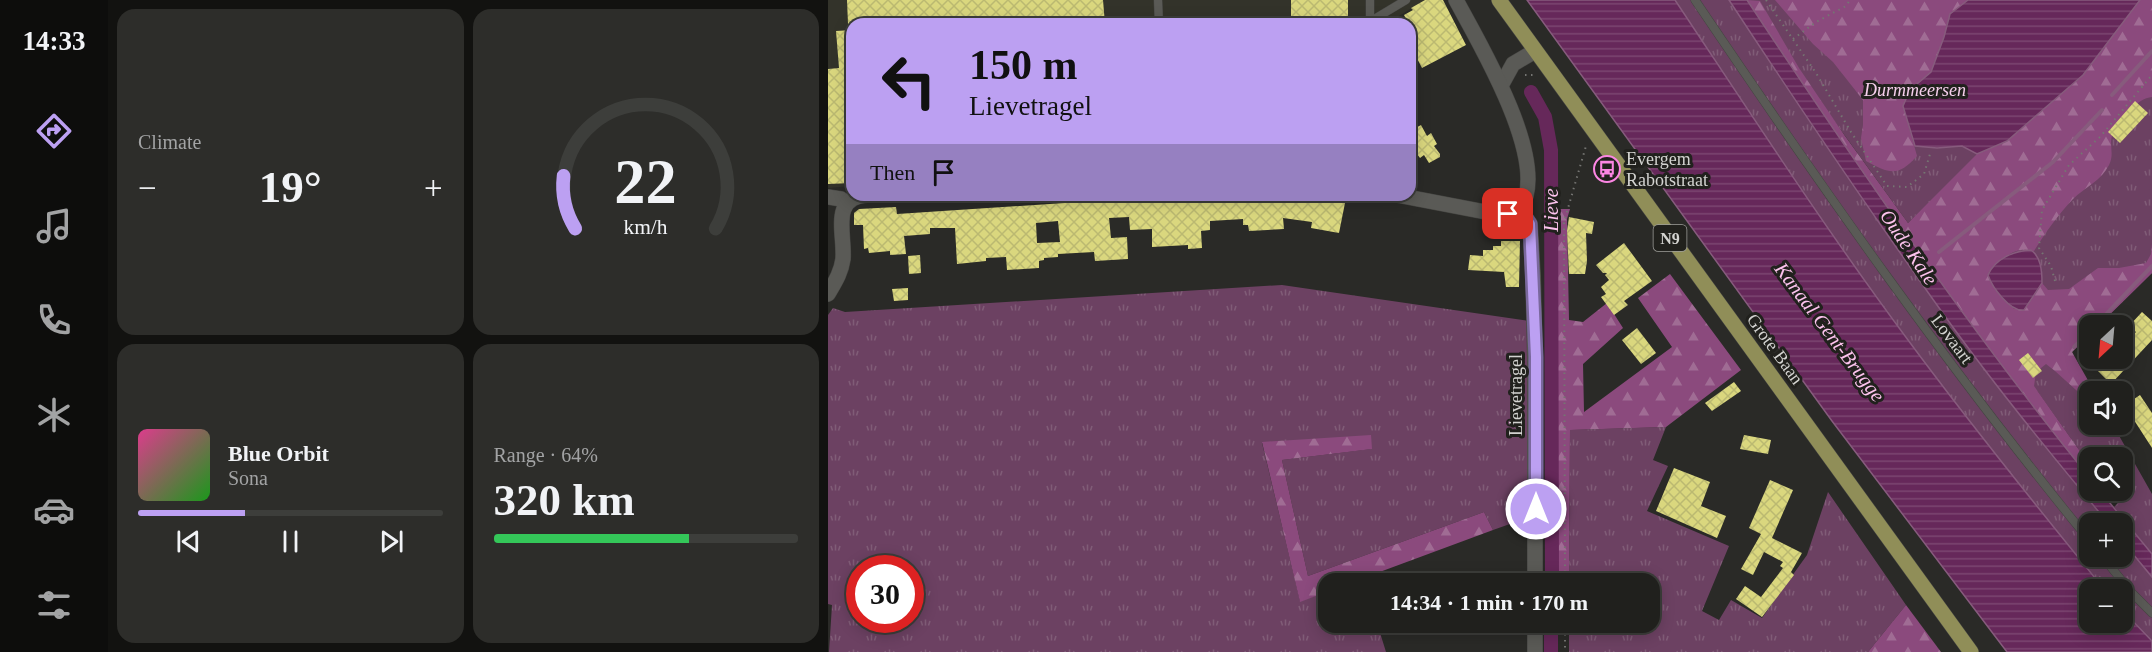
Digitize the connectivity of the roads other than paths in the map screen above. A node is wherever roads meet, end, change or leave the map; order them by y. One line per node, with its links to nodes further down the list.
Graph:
1 (1158, 0): 7 (lane)
2 (1370, 0): 8 (lane)
3 (1406, 0): 9 (lane)
4 (1456, 0): 11 (street)
5 (1499, 0): 10 (main road, N9)
6 (1695, 0): 18 (lane, Lovaart)
7 (1159, 18)
8 (1368, 18)
9 (1376, 18)
10 (1534, 51): 11 (street); 24 (main road, Grote Baan / N9)
11 (1502, 84): 16 (street)
12 (828, 197): 15 (street)
13 (1416, 199): 16 (street)
14 (848, 201): 15 (street)
15 (846, 204): 17 (street)
16 (1520, 209): 20 (street, Lievetragel)
17 (828, 294)
18 (2079, 528)
19 (2111, 567): 21 (lane)
20 (1535, 573)
21 (2152, 613)
22 (1535, 633): 23 (street)
23 (1535, 652)
24 (1971, 652)

